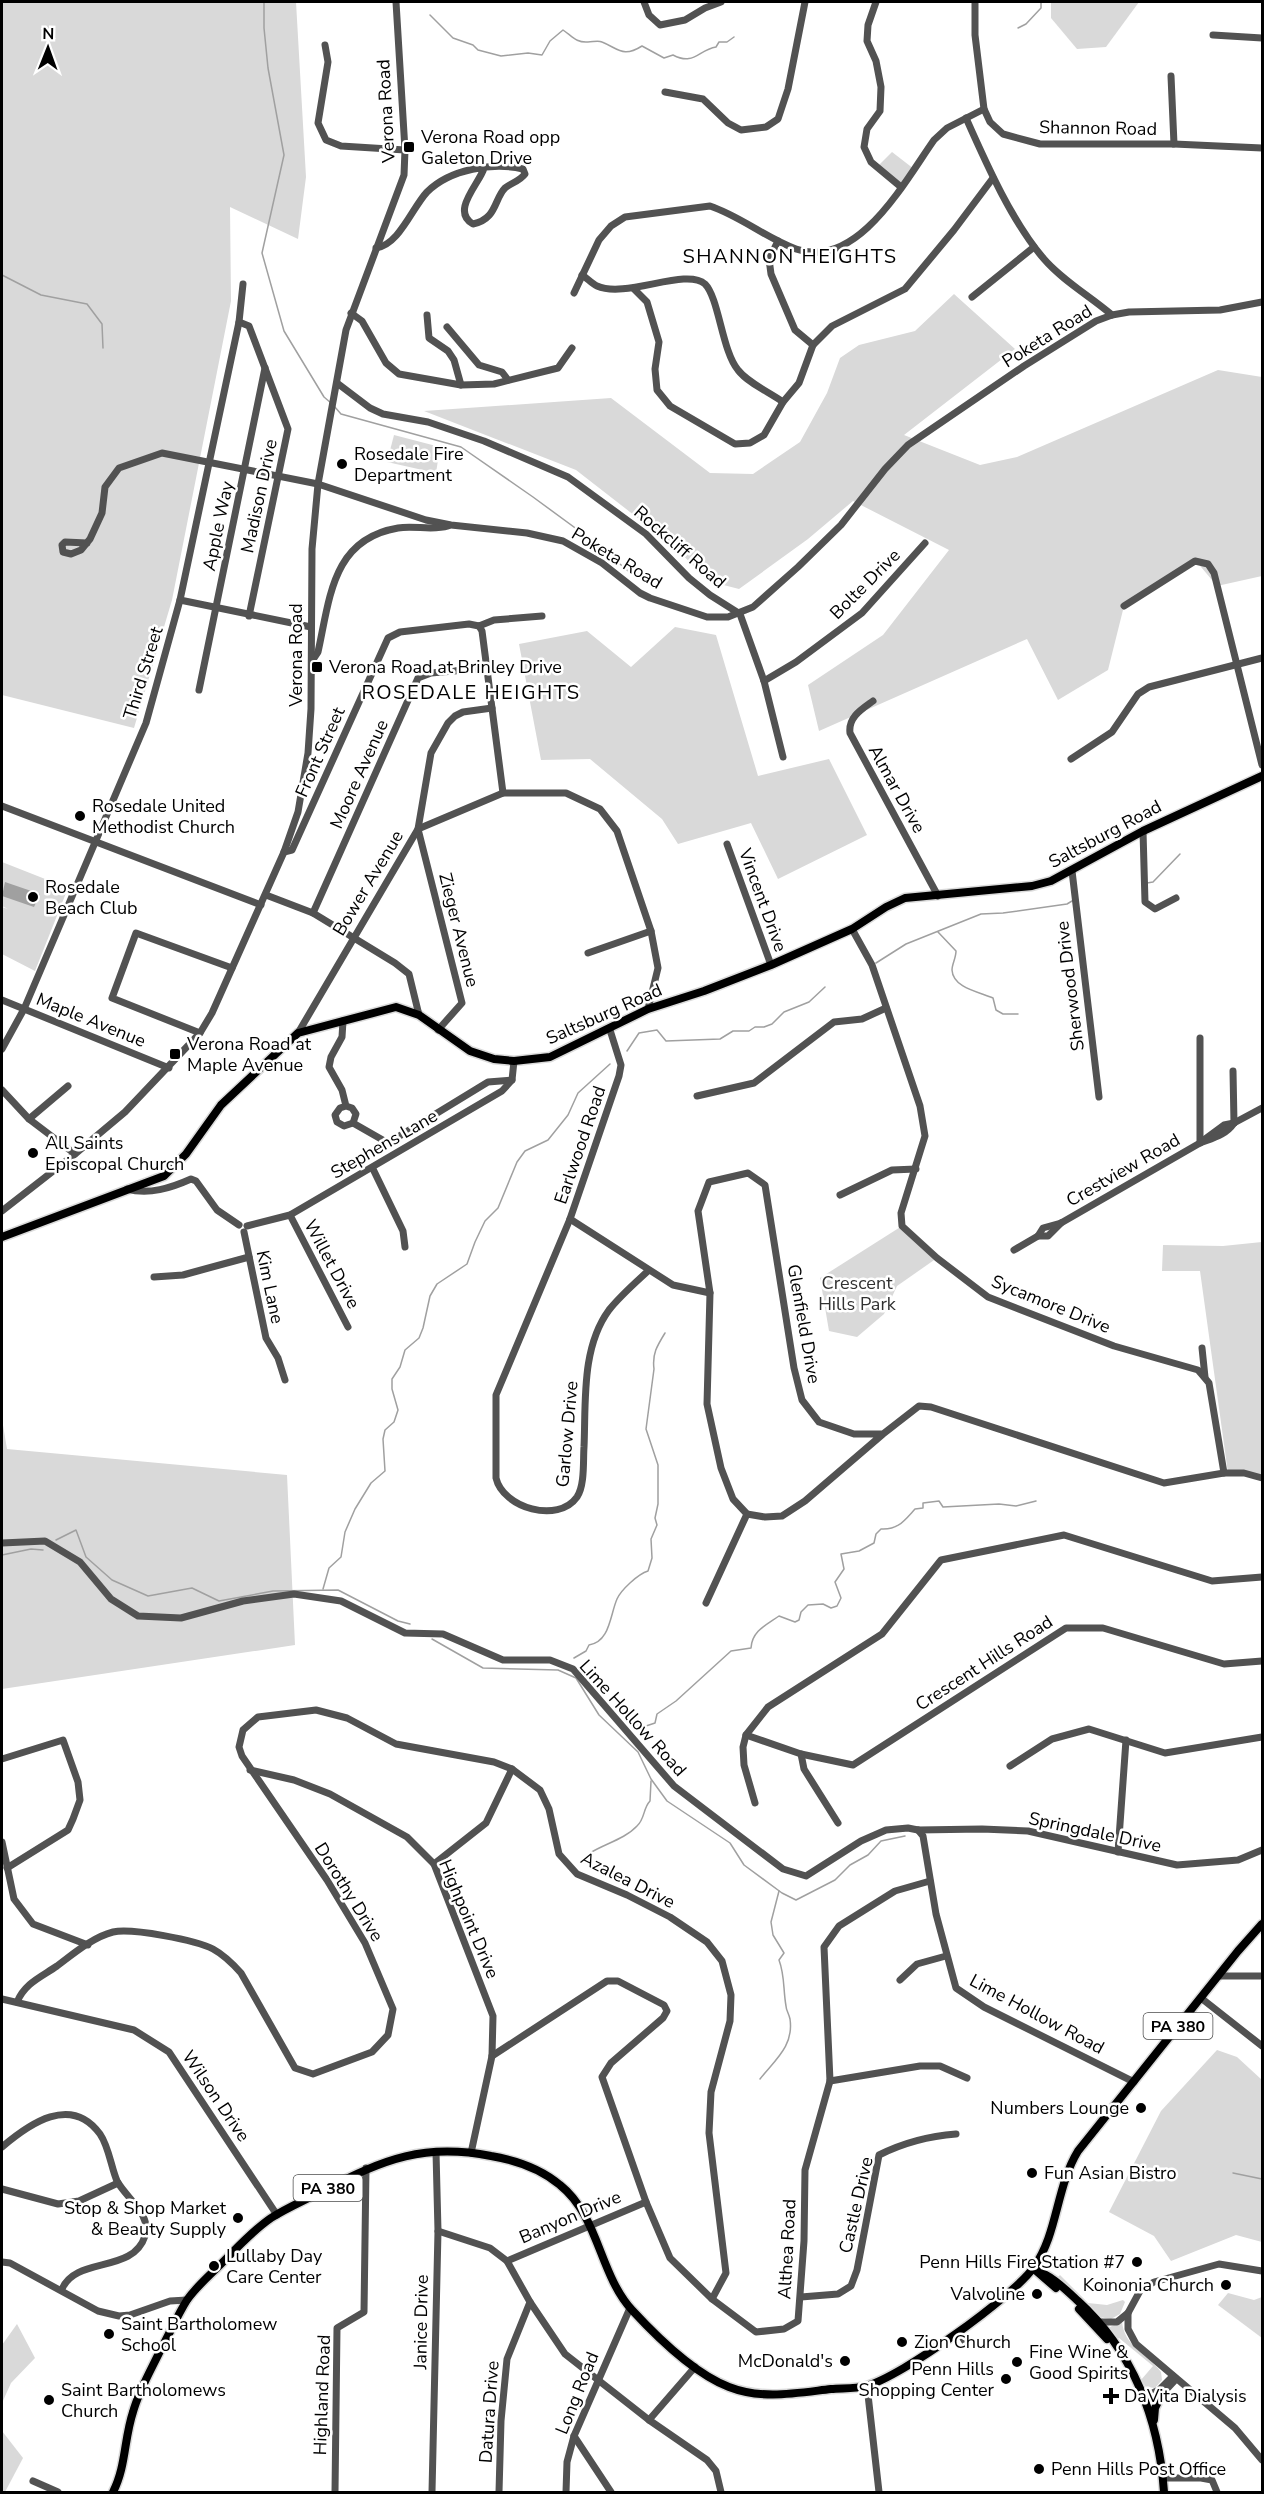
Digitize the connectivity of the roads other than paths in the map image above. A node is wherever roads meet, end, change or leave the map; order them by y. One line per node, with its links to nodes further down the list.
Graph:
1 (396, 2): 16 (street, Verona Road)
2 (644, 2): 3 (street)
3 (721, 2)
4 (805, 2): 11 (street)
5 (876, 2): 19 (street)
6 (975, 2): 12 (street, Shannon Road)
7 (1213, 35): 8 (street)
8 (1263, 38)
9 (325, 45): 16 (street)
10 (1171, 76): 14 (street)
11 (665, 92)
12 (984, 109): 13 (street); 14 (street, Shannon Road)
13 (966, 118): 18 (street); 19 (street)
14 (1174, 144): 15 (street, Shannon Road)
15 (1263, 148)
16 (405, 150): 22 (street, Verona Road)
17 (484, 168): 17 (street); 22 (street)
18 (993, 178): 21 (street); 34 (street)
19 (901, 187): 20 (street)
20 (778, 241): 23 (street); 34 (street)
21 (1034, 247): 27 (street); 31 (street)
22 (376, 249): 29 (street, Verona Road)
23 (582, 275): 25 (street); 26 (street)
24 (243, 284): 32 (street, Third Street)
25 (634, 289): 40 (street); 40 (street)
26 (574, 293)
27 (972, 297)
28 (1263, 302): 31 (street, Poketa Road)
29 (351, 313): 38 (street, Verona Road); 39 (street)
30 (427, 315): 39 (street)
31 (1112, 315): 51 (street, Poketa Road)
32 (239, 322): 36 (street, Madison Drive); 41 (street, Third Street)
33 (447, 327): 37 (street)
34 (813, 345): 40 (street)
35 (572, 348): 37 (street)
36 (265, 368): 42 (street, Apple Way); 43 (street, Madison Drive)
37 (508, 380): 39 (street)
38 (337, 383): 44 (street, Verona Road); 51 (street, Rockcliff Road)
39 (461, 385)
40 (783, 402)
41 (210, 461): 42 (street, Poketa Road); 46 (street, Poketa Road); 48 (street, Third Street)
42 (245, 468): 43 (street, Poketa Road); 50 (street, Apple Way)
43 (280, 475): 44 (street, Poketa Road); 52 (street, Madison Drive)
44 (318, 484): 45 (street, Poketa Road); 55 (street, Verona Road)
45 (451, 525): 51 (street, Poketa Road); 57 (street)
46 (87, 543)
47 (925, 543): 60 (street, Bolte Drive)
48 (180, 600): 50 (street); 72 (street, Third Street)
49 (1124, 606): 58 (street)
50 (215, 609): 52 (street); 61 (street, Apple Way)
51 (740, 614): 60 (street)
52 (249, 616): 55 (street)
53 (542, 616): 54 (street, Front Street)
54 (480, 626): 59 (street); 74 (street, Front Street)
55 (311, 627): 57 (street, Verona Road)
56 (1263, 658): 58 (street)
57 (312, 661): 74 (street, Verona Road)
58 (1238, 664): 65 (street); 66 (street)
59 (487, 668): 63 (street); 80 (street, Moore Avenue)
60 (764, 681): 64 (street)
61 (199, 690)
62 (873, 701): 77 (street, Almar Drive)
63 (492, 708): 68 (street); 70 (street)
64 (783, 757)
65 (1071, 759)
66 (1263, 765)
67 (1263, 776): 71 (main road, Saltsburg Road)
68 (503, 793): 70 (street, Bower Avenue); 82 (street)
69 (2, 806): 72 (street)
70 (418, 829): 83 (street, Bower Avenue); 93 (street, Zieger Avenue)
71 (1143, 831): 75 (main road, Saltsburg Road); 78 (street)
72 (95, 841): 79 (street); 89 (street, Third Street)
73 (727, 844): 85 (street, Vincent Drive)
74 (284, 852): 76 (street, Verona Road)
75 (1072, 871): 77 (main road, Saltsburg Road); 106 (street, Sherwood Drive)
76 (266, 895): 79 (street, Verona Road); 80 (street)
77 (938, 896): 81 (main road, Saltsburg Road)
78 (1176, 897)
79 (261, 904): 86 (street, Verona Road)
80 (313, 913): 83 (street)
81 (852, 929): 85 (main road, Saltsburg Road); 88 (street, Sycamore Drive)
82 (651, 931): 84 (street); 90 (street)
83 (353, 937): 91 (street); 96 (street, Bower Avenue)
84 (588, 953)
85 (771, 965): 90 (main road, Saltsburg Road)
86 (232, 968): 95 (street, Verona Road); 95 (street)
87 (2, 1000): 89 (street, Maple Avenue)
88 (886, 1008): 105 (street); 115 (street, Sycamore Drive)
89 (24, 1009): 98 (street, Third Street); 100 (street, Maple Avenue)
90 (648, 1009): 94 (main road, Saltsburg Road)
91 (419, 1015): 92 (main road, Saltsburg Road); 93 (main road, Saltsburg Road)
92 (343, 1021): 96 (main road, Saltsburg Road); 107 (street)
93 (438, 1030): 99 (main road, Saltsburg Road)
94 (610, 1030): 99 (main road, Saltsburg Road); 120 (street, Earlwood Road)
95 (200, 1033): 100 (street, Verona Road)
96 (298, 1033): 116 (main road, Saltsburg Road)
97 (1200, 1038): 112 (street)
98 (2, 1049)
99 (514, 1061): 102 (street)
100 (169, 1068): 113 (street, Verona Road)
101 (1233, 1071): 111 (street)
102 (512, 1080): 110 (street); 114 (street, Stephens Lane)
103 (68, 1086): 109 (street)
104 (2, 1090): 109 (street)
105 (698, 1096)
106 (1099, 1096)
107 (346, 1106): 110 (street); 110 (street)
108 (1263, 1107): 111 (street, Crestview Road)
109 (29, 1119): 113 (street)
110 (353, 1123)
111 (1234, 1123): 112 (street, Crestview Road)
112 (1200, 1143): 124 (street, Crestview Road)
113 (75, 1154): 118 (street, Verona Road)
114 (373, 1169): 119 (street, Stephens Lane); 123 (street)
115 (916, 1169): 117 (street); 131 (street, Sycamore Drive)
116 (127, 1189): 121 (street); 122 (main road, Saltsburg Road)
117 (840, 1195)
118 (2, 1210)
119 (290, 1215): 121 (street, Stephens Lane); 129 (street, Willet Drive)
120 (570, 1219): 126 (street, Earlwood Road); 126 (street, Garlow Drive)
121 (243, 1227): 125 (street, Kim Lane)
122 (2, 1237)
123 (405, 1247)
124 (1014, 1250)
125 (249, 1257): 127 (street); 132 (street, Kim Lane)
126 (648, 1271): 128 (street, Earlwood Road)
127 (154, 1277)
128 (710, 1293): 133 (street, Glenfield Drive); 136 (street)
129 (348, 1327)
130 (1202, 1348): 131 (street)
131 (1205, 1377): 134 (street)
132 (285, 1380)
133 (883, 1434): 134 (street); 136 (street)
134 (1224, 1473): 135 (street)
135 (1263, 1478)
136 (747, 1514): 139 (street)
137 (2, 1543): 151 (street, Lime Hollow Road)
138 (1263, 1576): 141 (street)
139 (706, 1603)
140 (1263, 1661): 144 (street, Crescent Hills Road)
141 (746, 1735): 144 (street, Crescent Hills Road); 149 (street)
142 (1263, 1737): 143 (street)
143 (1126, 1740): 146 (street); 154 (street)
144 (801, 1754): 150 (street)
145 (2, 1759): 156 (street)
146 (1010, 1766)
147 (512, 1769): 148 (street, Azalea Drive); 155 (street); 189 (street, Azalea Drive)
148 (250, 1770): 155 (street, Highpoint Drive); 159 (street, Dorothy Drive)
149 (755, 1803)
150 (838, 1823)
151 (918, 1830): 154 (street, Springdale Drive); 157 (street, Lime Hollow Road)
152 (2, 1842): 156 (street)
153 (1263, 1850): 154 (street, Springdale Drive)
154 (1118, 1852)
155 (434, 1864): 168 (street, Highpoint Drive)
156 (7, 1868): 159 (street)
157 (930, 1881): 160 (street, Lime Hollow Road); 170 (street, Althea Road)
158 (1263, 1924): 161 (main road, PA 380)
159 (88, 1945): 166 (street, Dorothy Drive)
160 (946, 1956): 163 (street); 171 (street, Lime Hollow Road)
161 (1219, 1976): 162 (street); 164 (main road, PA 380)
162 (1263, 1976)
163 (900, 1980)
164 (1201, 1998): 167 (street); 171 (main road, PA 380)
165 (2, 1999): 166 (street, Wilson Drive)
166 (17, 2002): 180 (street, Wilson Drive)
167 (1263, 2046)
168 (492, 2056): 175 (street, Highpoint Drive); 179 (street, Althea Road)
169 (967, 2078): 170 (street)
170 (830, 2081): 188 (street, Althea Road)
171 (1134, 2082): 185 (main road, PA 380)
172 (956, 2134): 188 (street, Castle Drive)
173 (2, 2147): 177 (street)
174 (436, 2152): 175 (main road, PA 380); 176 (main road, PA 380); 182 (street, Janice Drive)
175 (471, 2153): 181 (main road, PA 380)
176 (366, 2168): 180 (main road, PA 380); 211 (street, Highland Road)
177 (118, 2183): 178 (street); 187 (street)
178 (2, 2189)
179 (646, 2202): 181 (street, Banyon Drive); 189 (street, Althea Road)
180 (277, 2214): 190 (main road, PA 380)
181 (589, 2224): 183 (street, Banyon Drive); 192 (main road, PA 380)
182 (438, 2231): 183 (street); 212 (street, Janice Drive)
183 (507, 2261): 191 (street)
184 (2, 2262): 187 (street)
185 (1034, 2269): 194 (main road); 195 (main road, PA 380); 202 (main road)
186 (1263, 2271): 193 (street)
187 (62, 2289): 190 (street)
188 (801, 2297): 189 (street, Althea Road)
189 (712, 2299)
190 (187, 2300): 210 (main road, PA 380)
191 (530, 2302): 199 (street); 213 (street, Datura Drive)
192 (630, 2308): 197 (main road, PA 380); 199 (street, Long Road)
193 (1128, 2313): 194 (street); 198 (street)
194 (1100, 2322): 202 (main road)
195 (959, 2332): 196 (street); 200 (main road, PA 380)
196 (966, 2343)
197 (695, 2367): 200 (main road, PA 380); 203 (street)
198 (1174, 2377): 201 (street); 202 (street); 206 (street)
199 (597, 2381): 203 (street); 205 (street, Long Road)
200 (867, 2386): 217 (street)
201 (1162, 2394): 202 (street); 204 (main road)
202 (1145, 2399): 204 (main road)
203 (649, 2420): 216 (street)
204 (1154, 2426): 207 (main road)
205 (574, 2436): 214 (street, Long Road); 215 (street)
206 (1263, 2460)
207 (1163, 2478): 218 (main road); 219 (street)
208 (33, 2481): 209 (street)
209 (58, 2493)
210 (113, 2493)
211 (335, 2493)
212 (432, 2493)
213 (499, 2493)
214 (566, 2493)
215 (611, 2493)
216 (721, 2493)
217 (879, 2493)
218 (1164, 2493)
219 (1217, 2493)

